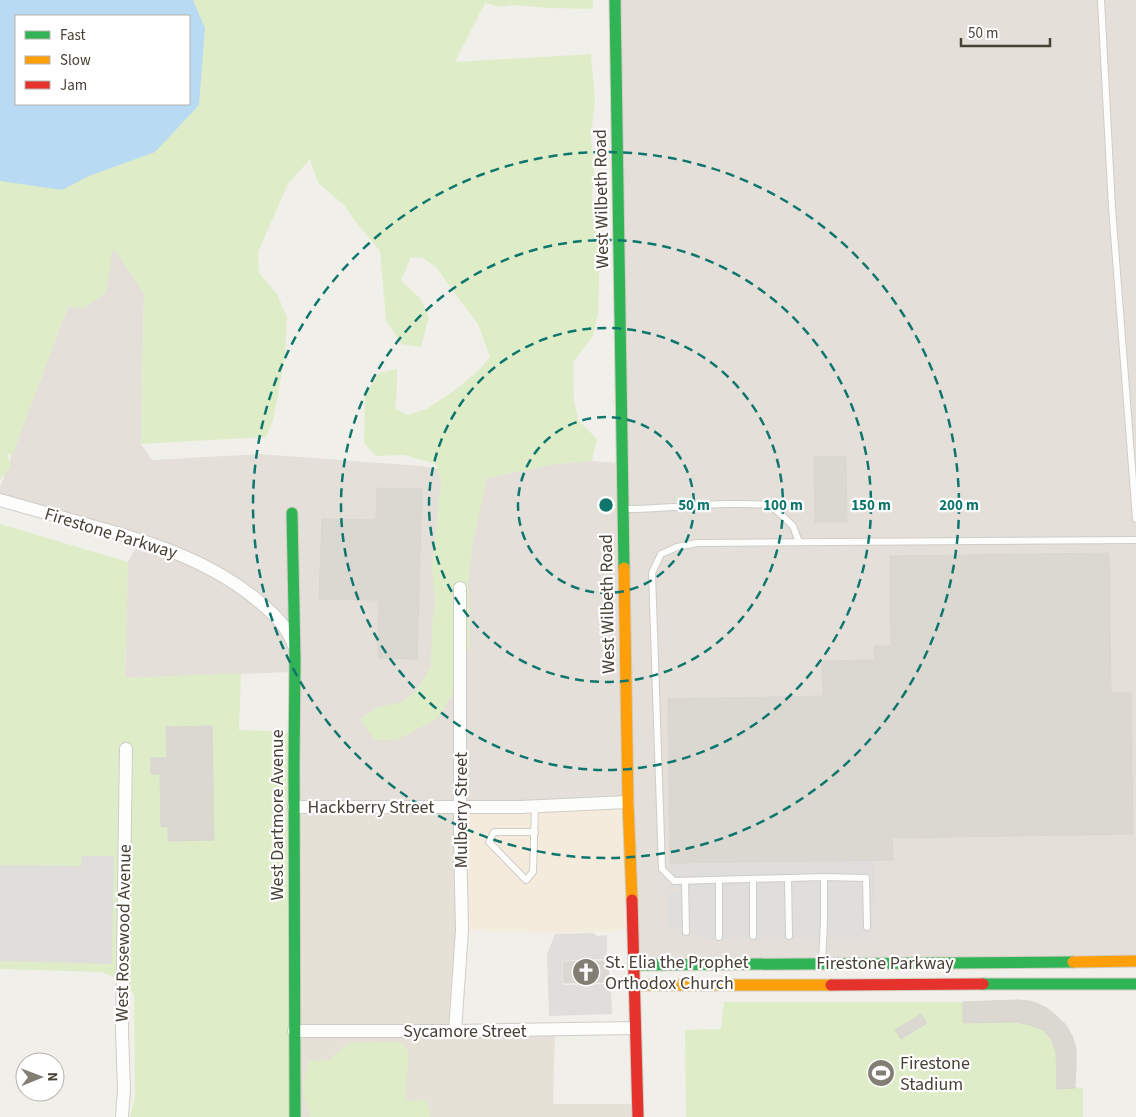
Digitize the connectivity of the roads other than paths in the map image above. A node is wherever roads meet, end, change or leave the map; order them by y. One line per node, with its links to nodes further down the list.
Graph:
1 (615, 0): 4 (street, West Wilbeth Road)
2 (1101, 0): 6 (lane)
3 (0, 500): 10 (street, Firestone Parkway)
4 (623, 509): 8 (lane); 12 (street, West Wilbeth Road)
5 (292, 514): 10 (street, West Dartmore Avenue)
6 (1136, 519)
7 (1136, 540): 8 (lane)
8 (799, 542): 21 (lane)
9 (460, 588): 15 (street, Mulberry Street)
10 (295, 658): 13 (street, West Dartmore Avenue)
11 (126, 749): 35 (street, West Rosewood Avenue)
12 (628, 802): 14 (street, Hackberry Street); 29 (street, West Wilbeth Road)
13 (294, 806): 15 (street, Hackberry Street); 33 (street, West Dartmore Avenue)
14 (535, 806): 15 (street, Hackberry Street); 16 (lane)
15 (460, 807): 34 (street, Mulberry Street)
16 (535, 832): 16 (lane)
17 (824, 877): 18 (lane); 22 (lane); 28 (lane)
18 (788, 878): 19 (lane); 25 (lane)
19 (753, 879): 20 (lane); 24 (lane)
20 (719, 880): 21 (lane); 26 (lane)
21 (685, 881): 23 (lane)
22 (867, 927)
23 (686, 932)
24 (753, 936)
25 (789, 936)
26 (719, 937)
27 (1136, 961): 28 (street, Firestone Parkway)
28 (822, 963): 29 (street, Firestone Parkway)
29 (634, 965): 31 (street, West Wilbeth Road)
30 (1136, 984): 31 (street, Firestone Parkway)
31 (635, 985): 32 (street, West Wilbeth Road)
32 (635, 1028): 34 (street, Sycamore Street); 37 (street, West Wilbeth Road)
33 (294, 1030): 34 (street, Sycamore Street); 36 (street, West Dartmore Avenue)
34 (455, 1031)
35 (122, 1117)
36 (295, 1117)
37 (638, 1117)

